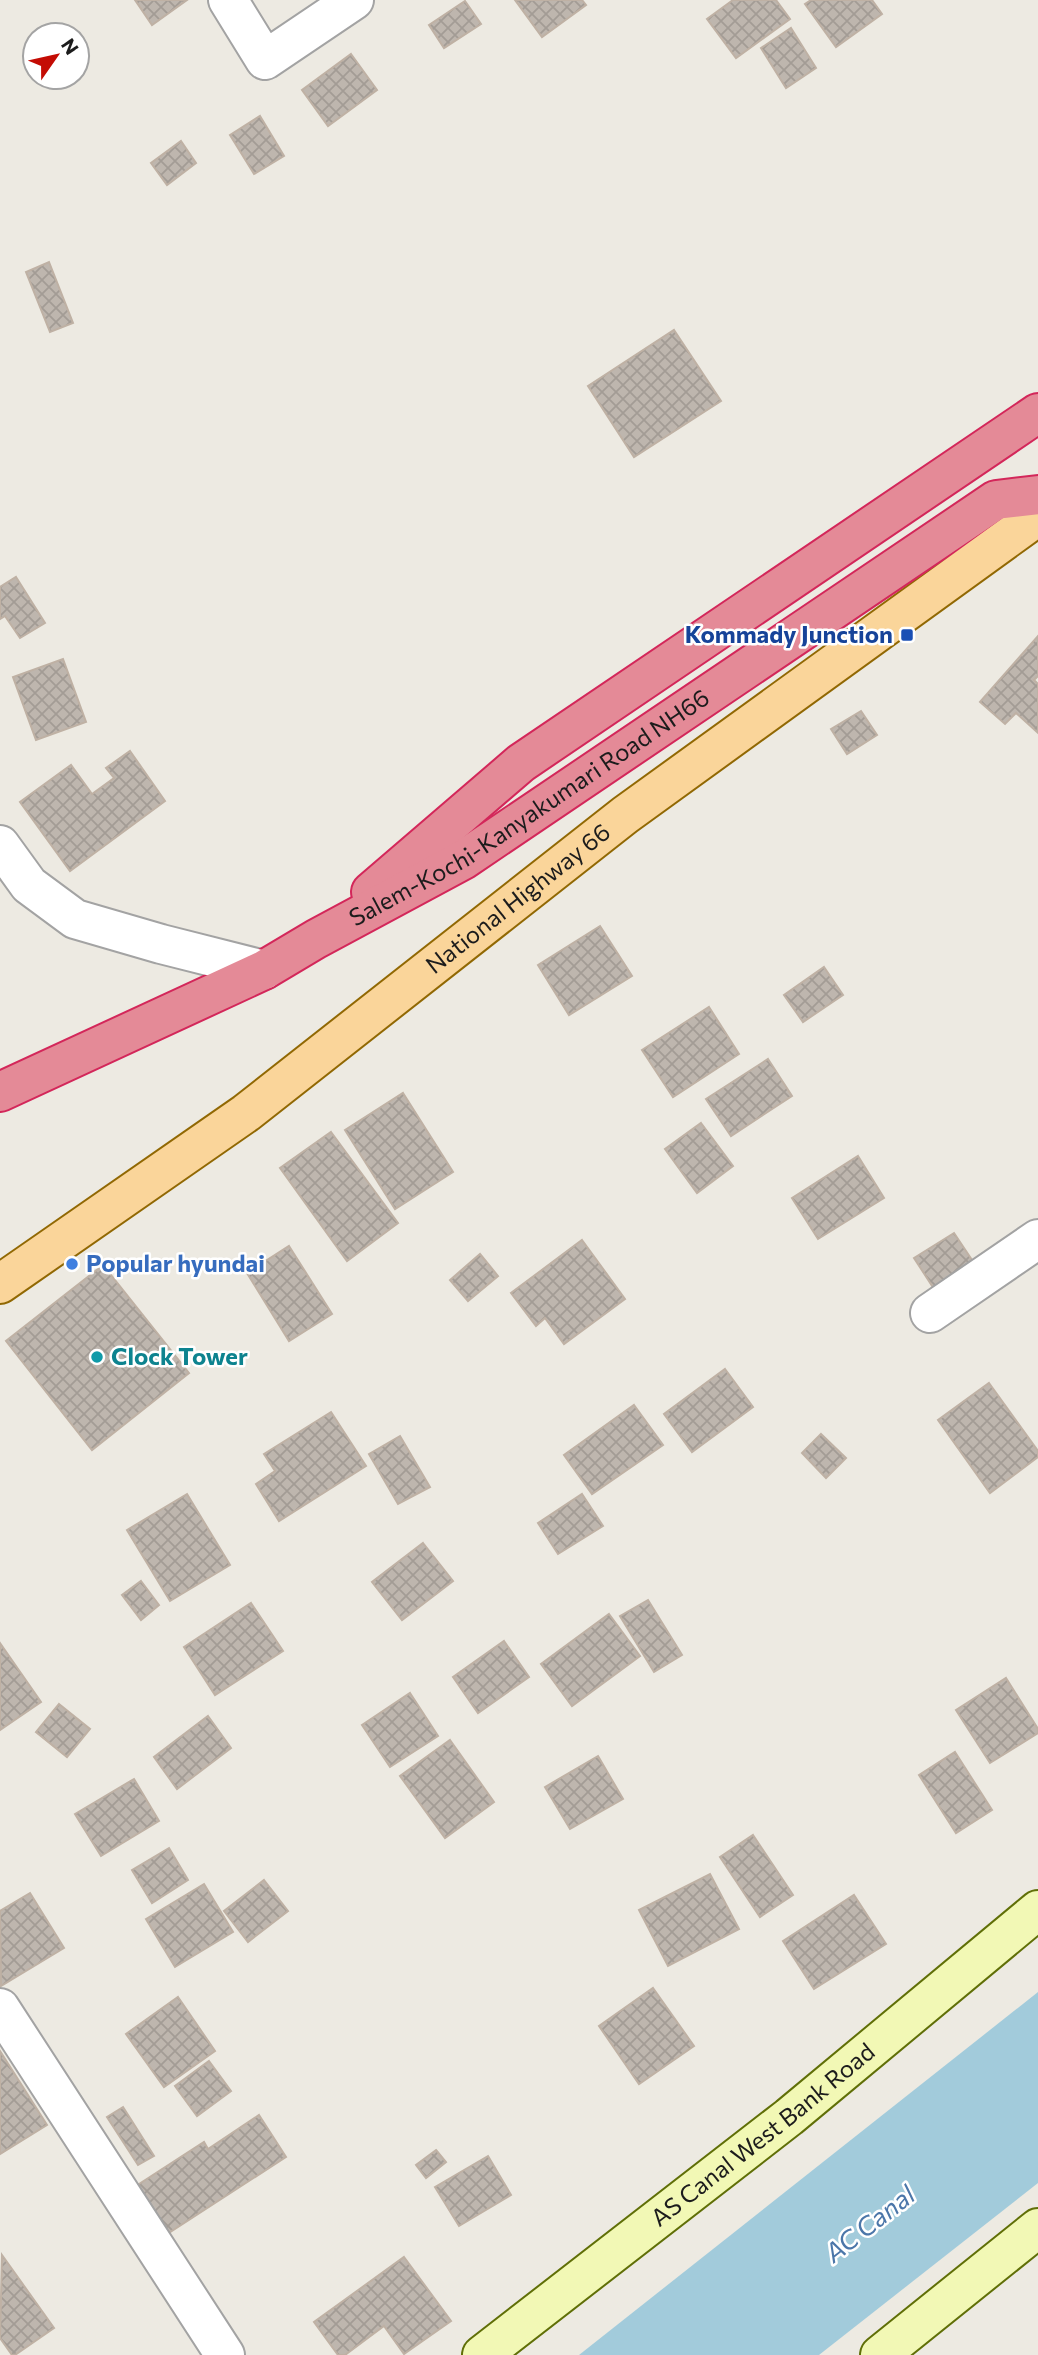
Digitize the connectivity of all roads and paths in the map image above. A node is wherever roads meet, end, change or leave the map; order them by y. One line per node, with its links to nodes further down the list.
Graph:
1 (228, 0): 2 (street)
2 (354, 0)
3 (1035, 420): 7 (highway)
4 (1038, 495): 7 (highway, Salem-Kochi-Kanyakumari Road NH66)
5 (1038, 516): 11 (main road, National Highway 66)
6 (0, 845): 8 (street)
7 (316, 939): 8 (highway, Salem-Kochi-Kanyakumari Road NH66)
8 (264, 970): 9 (highway, Salem-Kochi-Kanyakumari Road NH66)
9 (0, 1092)
10 (1038, 1239): 12 (street)
11 (0, 1284)
12 (930, 1313)
13 (1038, 1910): 17 (street, AS Canal West Bank Road)
14 (0, 2008): 16 (street)
15 (1038, 2228): 18 (street)
16 (225, 2355)
17 (482, 2355)
18 (880, 2355)

